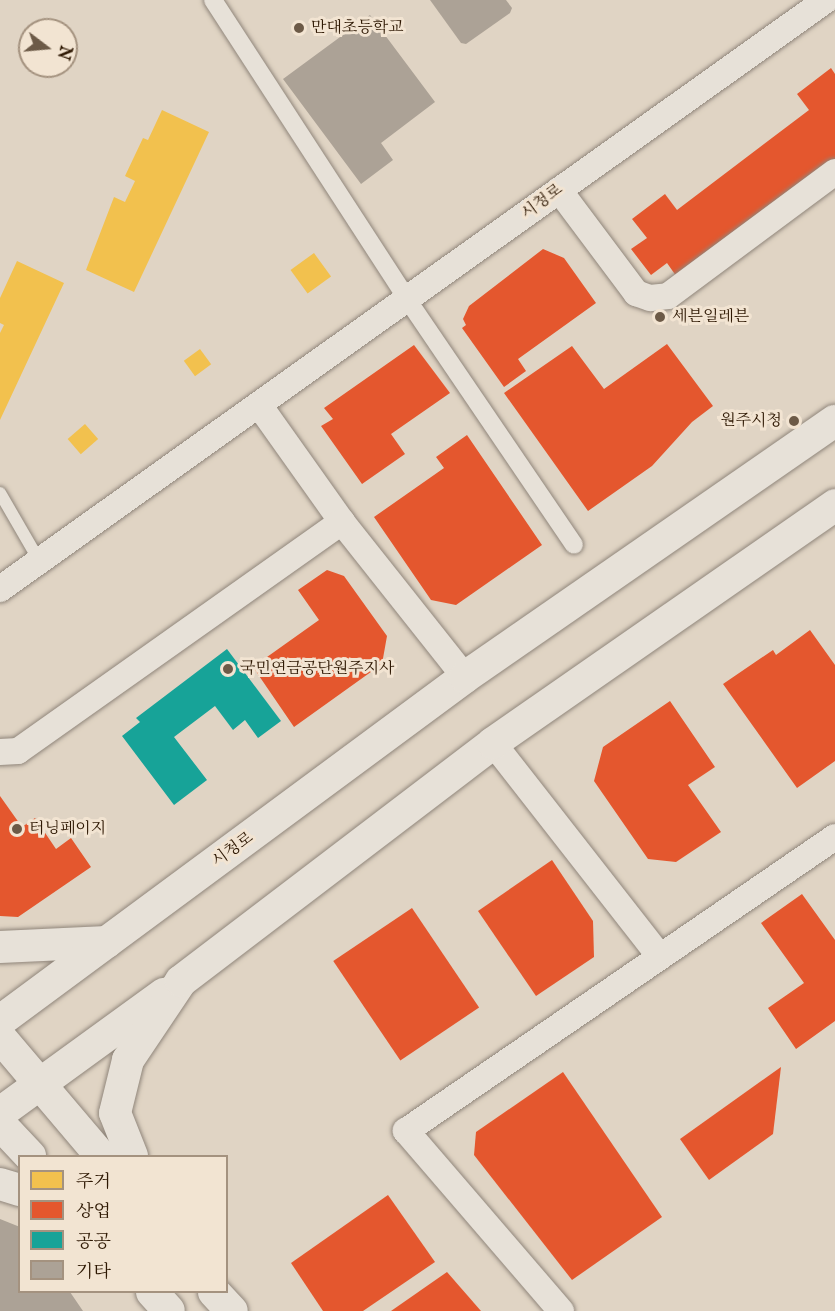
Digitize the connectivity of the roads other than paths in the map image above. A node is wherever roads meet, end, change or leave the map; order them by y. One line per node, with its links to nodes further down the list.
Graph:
1 (213, 0): 5 (street)
2 (826, 0): 4 (street, 시청로)
3 (835, 172): 4 (street)
4 (560, 190): 5 (street, 시청로)
5 (407, 299): 6 (street, 시청로); 11 (street)
6 (259, 405): 10 (street); 12 (street, 시청로)
7 (835, 421): 14 (street, 시청로)
8 (0, 493): 12 (lane)
9 (835, 505): 15 (street)
10 (342, 522): 14 (street); 16 (street)
11 (574, 545)
12 (40, 562): 13 (street, 시청로)
13 (0, 589)
14 (465, 677): 18 (street, 시청로)
15 (493, 742): 20 (street); 21 (street)
16 (0, 752)
17 (835, 837): 20 (street)
18 (108, 942): 19 (street); 22 (street, 시청로)
19 (0, 947)
20 (660, 957): 36 (street)
21 (182, 981): 24 (street); 29 (street)
22 (0, 1021)
23 (0, 1037): 24 (street)
24 (42, 1084): 25 (street); 28 (street)
25 (0, 1113)
26 (0, 1124): 27 (street)
27 (29, 1155)
28 (100, 1155)
29 (132, 1155)
30 (0, 1184): 31 (street)
31 (18, 1189)
32 (153, 1293): 34 (street)
33 (215, 1293): 35 (street)
34 (169, 1311)
35 (231, 1311)
36 (561, 1311)

